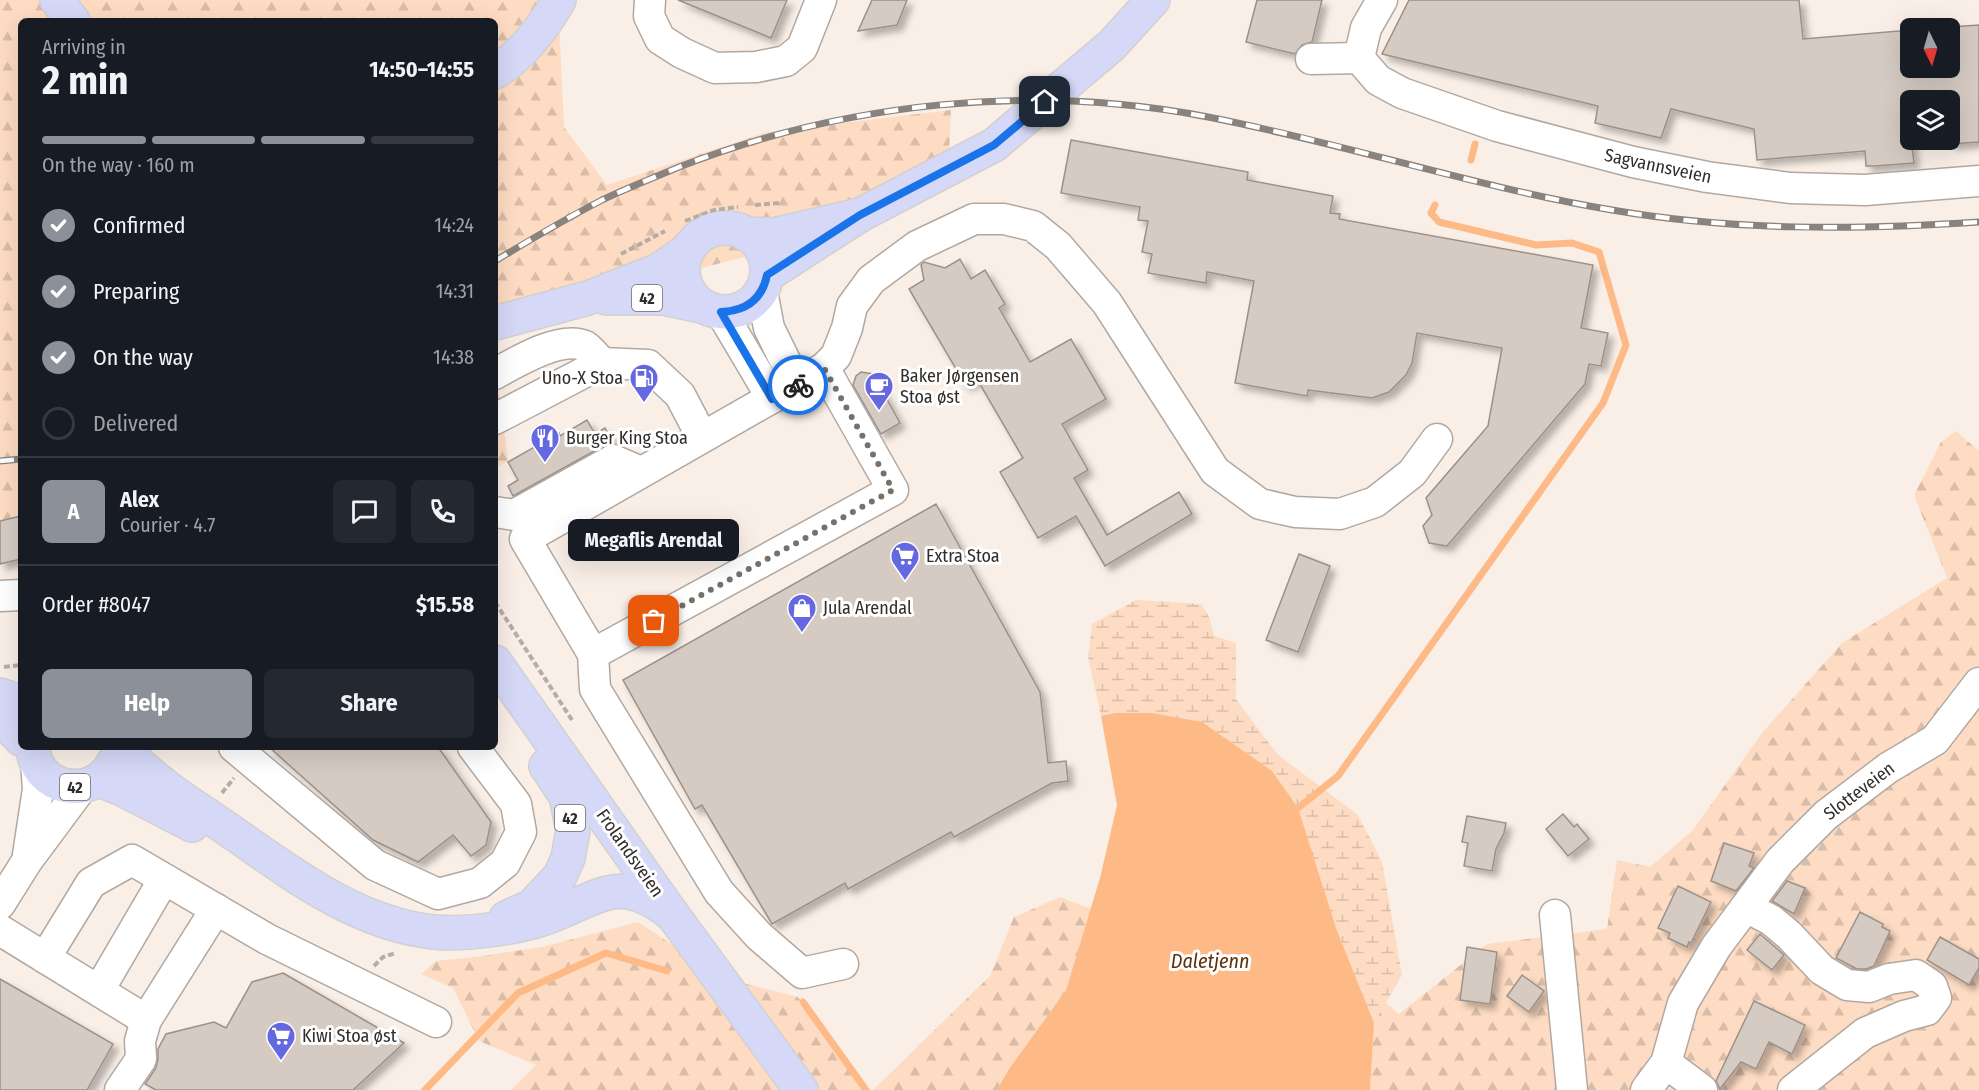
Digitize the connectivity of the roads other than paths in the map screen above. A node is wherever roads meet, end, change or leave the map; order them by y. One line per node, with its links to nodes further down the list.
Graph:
1 (44, 0): 8 (main road)
2 (57, 0): 9 (main road)
3 (559, 0): 12 (main road)
4 (650, 0): 5 (street)
5 (821, 0)
6 (1153, 0): 14 (main road, 42)
7 (1382, 0): 10 (street)
8 (56, 18)
9 (71, 18)
10 (1359, 58): 11 (street); 13 (street, Sagvannsveien)
11 (1311, 59)
12 (498, 70)
13 (1979, 181)
14 (860, 215): 15 (main road, 42); 17 (main road, 42)
15 (746, 234): 16 (main road, 42); 17 (main road)
16 (689, 249): 18 (main road, 42); 19 (main road, 42)
17 (765, 283): 19 (main road, 42); 24 (street)
18 (588, 298): 19 (main road, 42); 20 (main road, 42)
19 (713, 310): 24 (street)
20 (498, 322)
21 (602, 363): 23 (street); 25 (street); 26 (street)
22 (824, 368): 24 (street); 27 (street); 32 (street)
23 (498, 372)
24 (784, 392): 26 (street)
25 (498, 417)
26 (702, 437): 28 (street)
27 (1437, 439)
28 (641, 472): 29 (street); 32 (street)
29 (498, 512)
30 (18, 595): 31 (street)
31 (0, 596)
32 (594, 654): 56 (street)
33 (500, 668): 51 (main road, Frolandsveien / 42); 54 (main road, Frolandsveien / 42)
34 (1979, 683): 49 (street, Slotteveien)
35 (0, 695): 36 (main road)
36 (18, 701)
37 (0, 718): 38 (main road, 42)
38 (18, 737)
39 (30, 750): 44 (main road, 42); 45 (street)
40 (118, 750): 44 (main road, 42)
41 (123, 750): 46 (main road, Frolandsveien / 42)
42 (238, 750): 43 (street)
43 (475, 750)
44 (91, 784): 45 (street); 46 (main road, Frolandsveien / 42)
45 (27, 861): 48 (street)
46 (288, 872): 54 (main road, Frolandsveien / 42)
47 (164, 879): 50 (street); 55 (street); 57 (street)
48 (0, 904)
49 (1746, 907): 60 (street, Slotteveien); 66 (street)
50 (216, 909): 58 (street); 59 (street)
51 (672, 914): 54 (main road, Frolandsveien / 42); 62 (main road, Frolandsveien / 42)
52 (1555, 915): 63 (street)
53 (0, 930): 55 (street)
54 (477, 931)
55 (45, 958): 57 (street)
56 (843, 964)
57 (99, 990): 58 (street)
58 (146, 1020): 61 (street)
59 (436, 1022)
60 (1666, 1064): 64 (street, Slotteveien); 65 (street)
61 (120, 1090)
62 (801, 1090)
63 (1572, 1090)
64 (1646, 1090)
65 (1702, 1090)
66 (1794, 1090)

